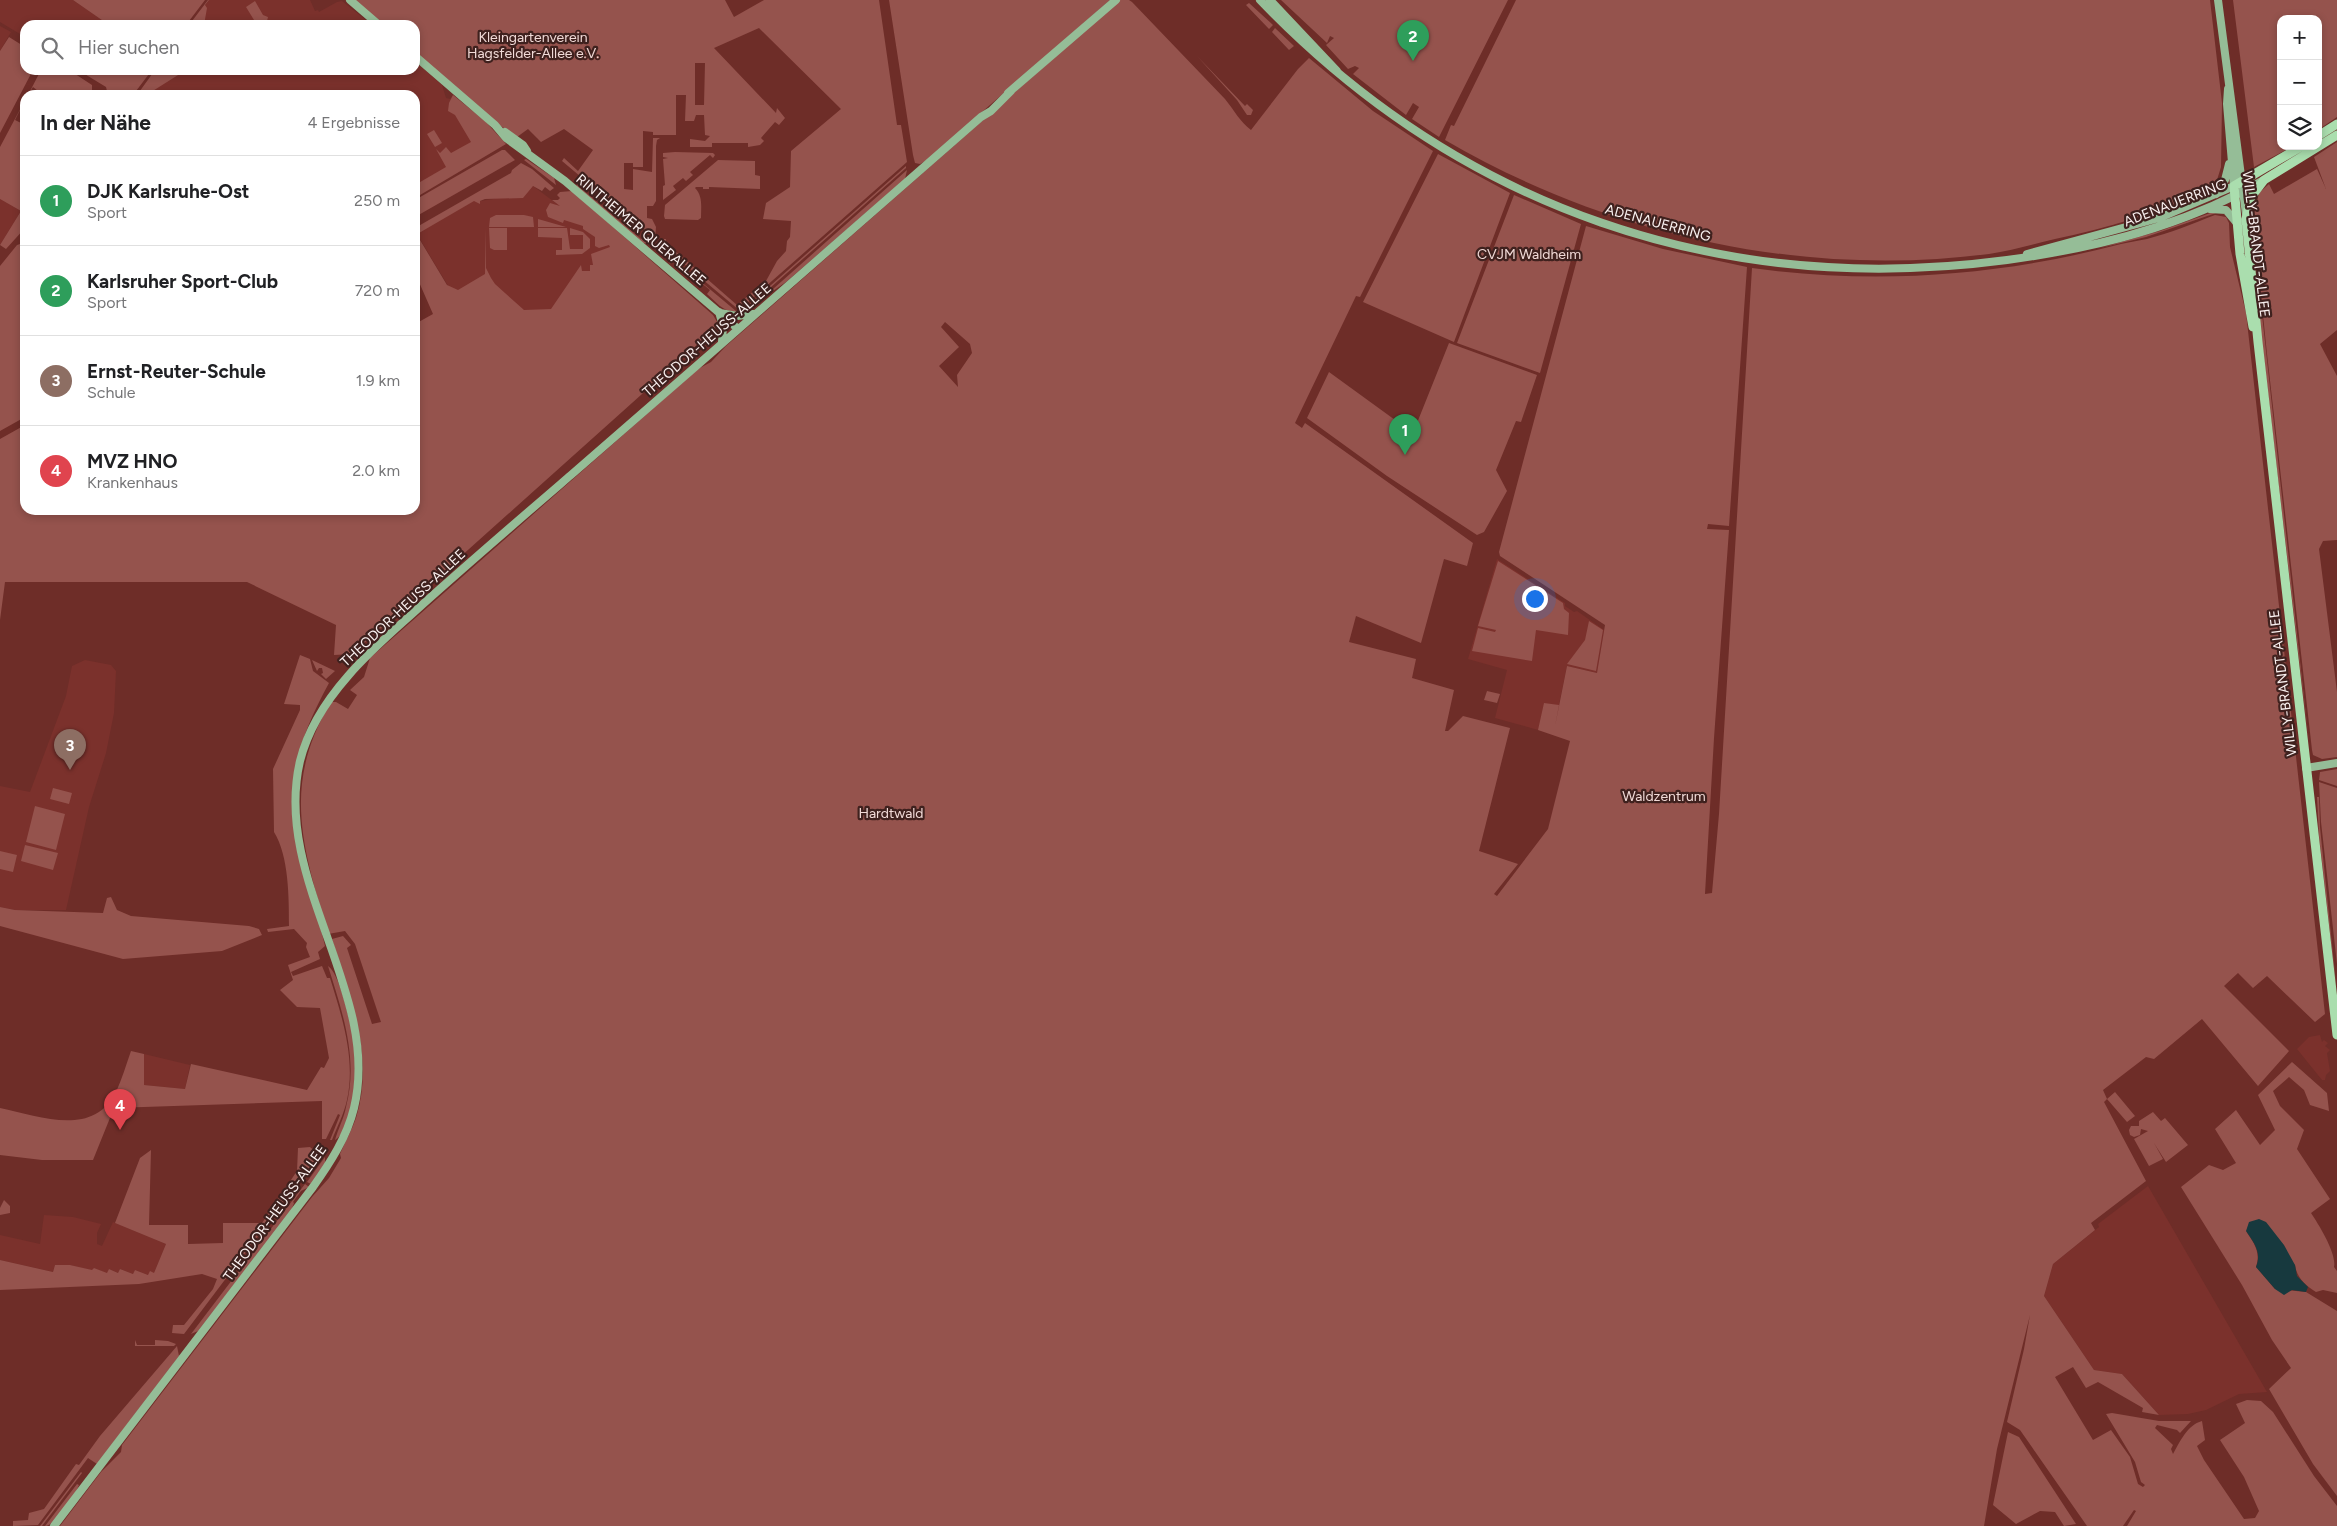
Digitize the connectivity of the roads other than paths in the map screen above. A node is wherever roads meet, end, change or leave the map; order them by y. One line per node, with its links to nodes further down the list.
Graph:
1 (350, 0): 6 (main road)
2 (1116, 0): 26 (main road, THEODOR-HEUSS-ALLEE)
3 (1260, 0): 8 (main road, ADENAUERRING)
4 (1270, 0): 8 (main road, ADENAUERRING)
5 (2218, 0): 9 (main road, WILLY-BRANDT-ALLEE)
6 (373, 20)
7 (420, 60): 25 (main road, RINTHEIMER QUERALLEE)
8 (1339, 73): 24 (main road, ADENAUERRING)
9 (2228, 89): 14 (main road, WILLY-BRANDT-ALLEE); 16 (main road, WILLY-BRANDT-ALLEE)
10 (2337, 124): 11 (main road)
11 (2322, 133)
12 (2337, 135): 15 (main road, ADENAUERRING)
13 (2295, 150): 16 (main road, ADENAUERRING)
14 (2231, 154): 17 (main road, WILLY-BRANDT-ALLEE); 19 (main road)
15 (2264, 180): 18 (main road, ADENAUERRING); 22 (main road)
16 (2242, 181): 17 (main road, ADENAUERRING); 18 (main road, WILLY-BRANDT-ALLEE)
17 (2234, 186): 19 (main road, ADENAUERRING); 20 (main road, WILLY-BRANDT-ALLEE)
18 (2243, 191): 20 (main road, ADENAUERRING); 22 (main road, WILLY-BRANDT-ALLEE)
19 (2214, 196): 24 (main road, ADENAUERRING)
20 (2234, 196): 21 (main road, ADENAUERRING); 23 (main road, WILLY-BRANDT-ALLEE)
21 (2203, 210): 23 (main road); 24 (main road, ADENAUERRING)
22 (2246, 219): 29 (main road, WILLY-BRANDT-ALLEE)
23 (2236, 222): 29 (main road, WILLY-BRANDT-ALLEE)
24 (2008, 260)
25 (719, 312): 26 (main road); 27 (main road, RINTHEIMER QUERALLEE); 28 (main road)
26 (755, 314): 27 (main road, THEODOR-HEUSS-ALLEE)
27 (738, 328): 28 (main road, THEODOR-HEUSS-ALLEE)
28 (722, 342): 34 (main road, THEODOR-HEUSS-ALLEE)
29 (2258, 342): 31 (main road, WILLY-BRANDT-ALLEE)
30 (2337, 763): 31 (main road)
31 (2306, 768): 32 (main road, WILLY-BRANDT-ALLEE)
32 (2336, 1021): 33 (main road, WILLY-BRANDT-ALLEE)
33 (2337, 1035)
34 (54, 1526)

